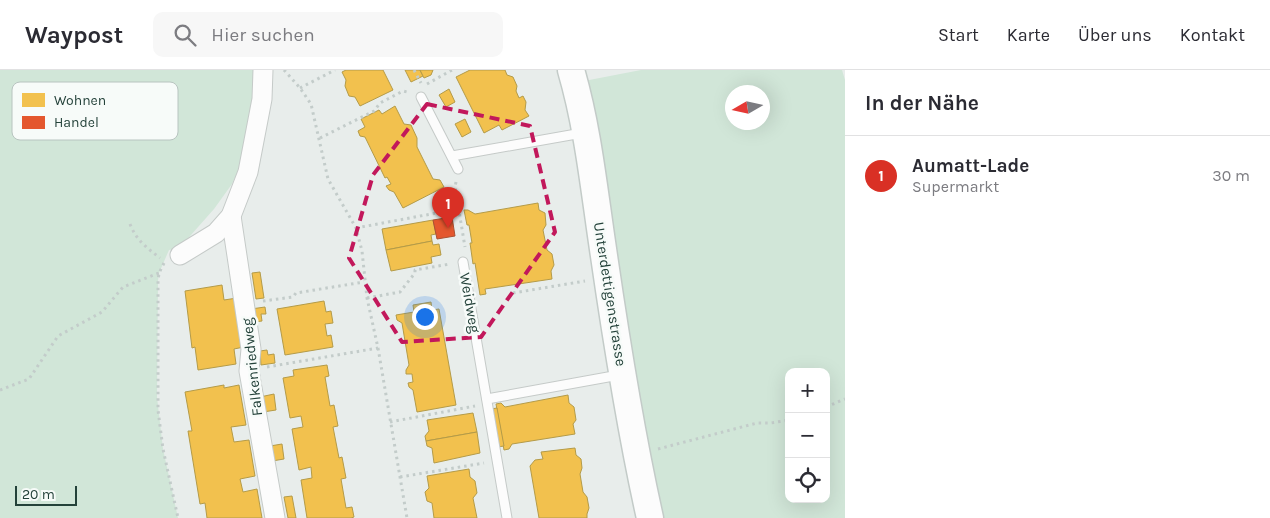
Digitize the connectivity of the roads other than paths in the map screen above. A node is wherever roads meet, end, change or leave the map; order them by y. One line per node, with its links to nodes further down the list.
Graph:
1 (263, 70): 7 (street, Falkenriedweg)
2 (571, 70): 4 (street, Unterdettigenstrasse)
3 (421, 97): 5 (lane)
4 (585, 133): 5 (lane); 10 (street, Unterdettigenstrasse)
5 (452, 156): 6 (lane)
6 (458, 169)
7 (231, 216): 8 (street, Falkenriedweg); 12 (street, Falkenriedweg)
8 (180, 256)
9 (463, 262): 11 (lane, Weidweg)
10 (622, 375): 11 (lane); 14 (street, Unterdettigenstrasse)
11 (487, 401): 13 (lane, Weidweg)
12 (275, 518)
13 (507, 518)
14 (650, 518)

